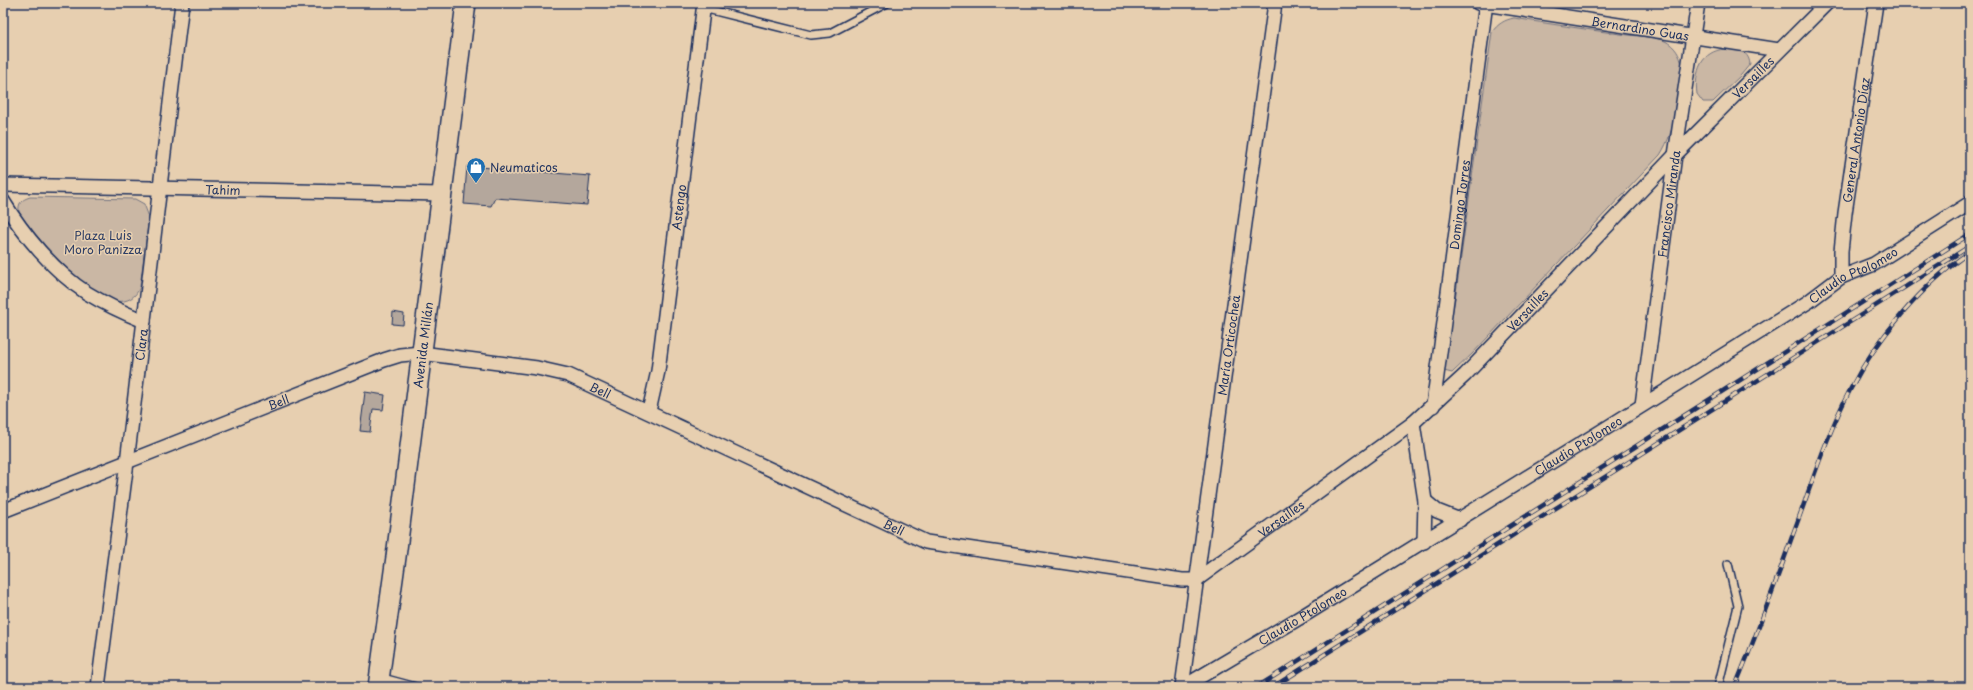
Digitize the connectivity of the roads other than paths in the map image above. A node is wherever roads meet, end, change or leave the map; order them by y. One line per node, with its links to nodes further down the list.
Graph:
1 (182, 3): 14 (street, Clara)
2 (466, 3): 15 (main road, Avenida Millán)
3 (887, 3): 9 (lane)
4 (1275, 3): 31 (street, María Orticochea)
5 (1698, 3): 10 (street, Francisco Miranda)
6 (1827, 3): 11 (street, Versailles)
7 (1876, 3): 18 (street, General Antonio Díaz)
8 (1483, 4): 10 (street, Bernardino Guas); 22 (street, Domingo Torres)
9 (704, 6): 23 (street, Astengo)
10 (1694, 37): 11 (street, Bernardino Guas); 12 (street, Francisco Miranda)
11 (1779, 50): 12 (street, Versailles)
12 (1675, 155): 21 (street, Francisco Miranda); 22 (street, Versailles)
13 (3, 185): 14 (street, Tahim)
14 (160, 188): 15 (street, Tahim); 19 (street, Clara)
15 (442, 194): 20 (main road, Avenida Millán)
16 (3, 201): 19 (street)
17 (1970, 202): 18 (street, Claudio Ptolomeo)
18 (1841, 277): 21 (street, Claudio Ptolomeo)
19 (144, 322): 25 (street, Clara)
20 (422, 353): 23 (street, Bell); 25 (street, Bell); 32 (main road, Avenida Millán)
21 (1642, 405): 28 (street, Claudio Ptolomeo)
22 (1433, 406): 24 (street, Versailles)
23 (648, 411): 31 (street, Bell)
24 (1413, 423): 26 (street); 31 (street, Versailles)
25 (127, 462): 27 (street, Bell); 33 (street, Clara)
26 (1425, 501): 28 (street); 29 (street)
27 (3, 511)
28 (1460, 520): 29 (street, Claudio Ptolomeo)
29 (1424, 542): 35 (street, Claudio Ptolomeo)
30 (1728, 564): 36 (lane)
31 (1196, 580): 35 (street, María Orticochea)
32 (378, 682): 34 (lane)
33 (98, 687)
34 (416, 687)
35 (1183, 687)
36 (1718, 687)

